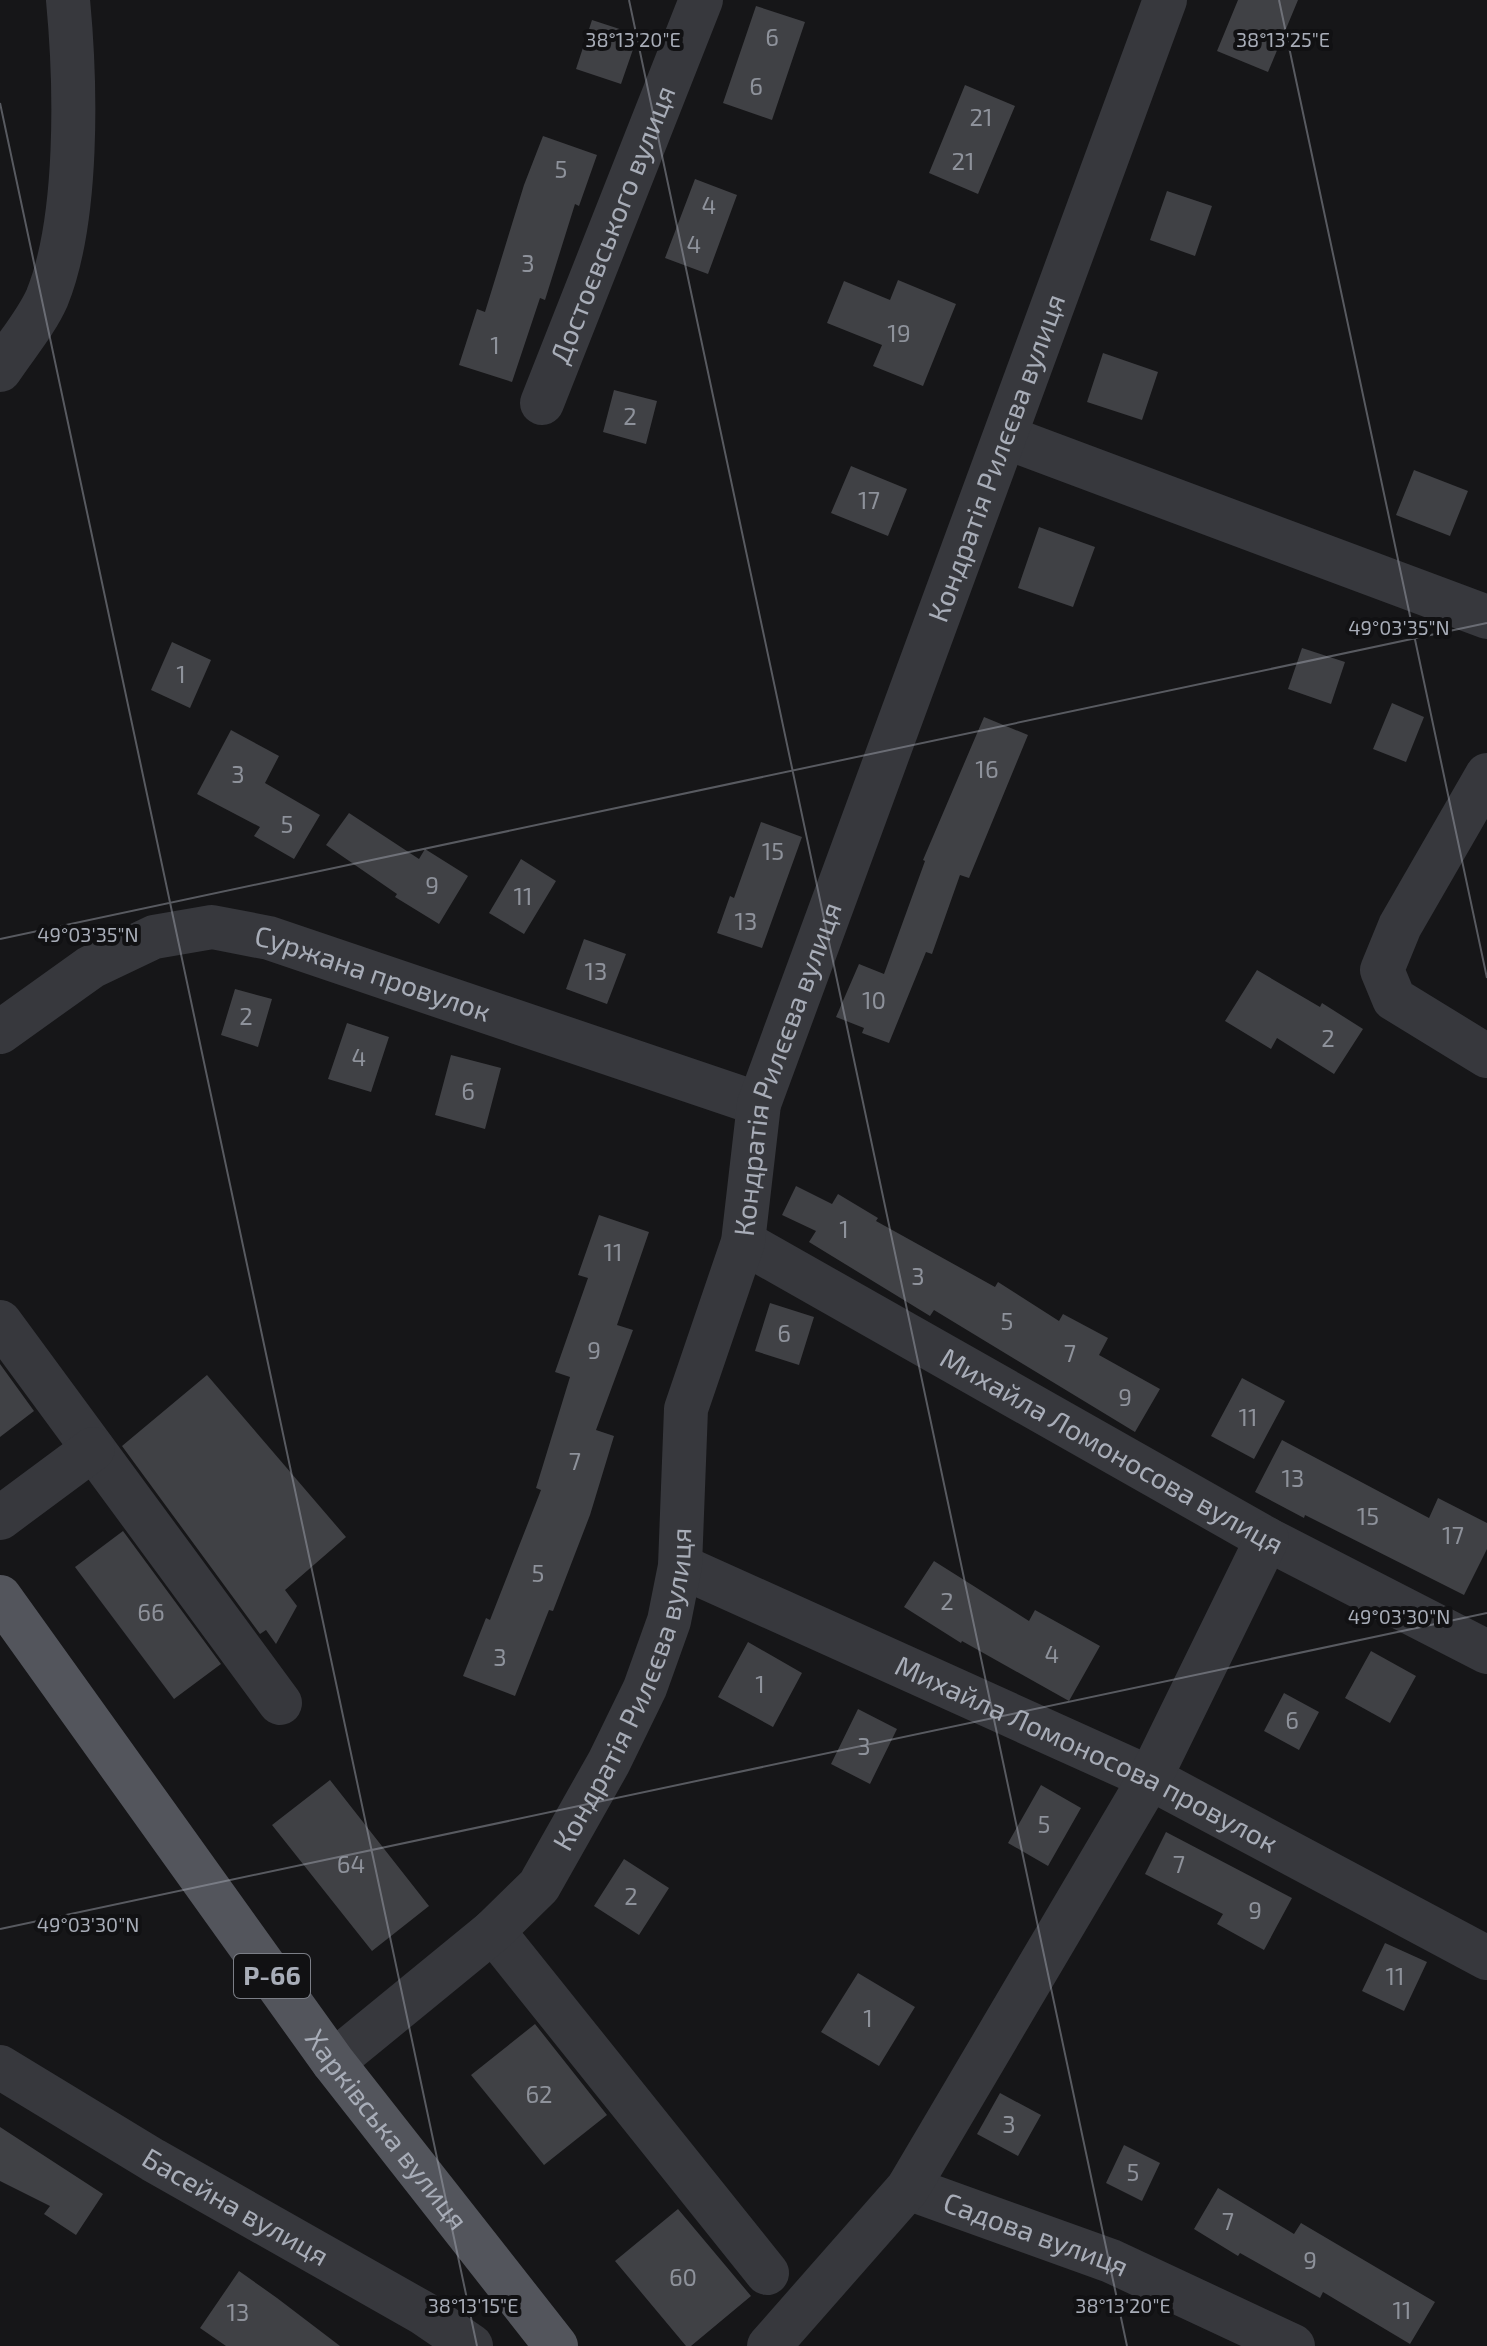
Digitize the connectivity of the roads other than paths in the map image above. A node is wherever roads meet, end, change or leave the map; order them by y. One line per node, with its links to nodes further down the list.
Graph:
1 (68, 0): 4 (street)
2 (701, 0): 5 (street, Достоєвського вулиця)
3 (1165, 0): 6 (street, Кондратія Рилєєва вулиця)
4 (0, 370)
5 (542, 403)
6 (1005, 437): 7 (street); 11 (street, Кондратія Рилєєва вулиця)
7 (1487, 617)
8 (1487, 777): 10 (street)
9 (0, 1032): 11 (street, Суржана провулок)
10 (1487, 1056)
11 (759, 1104): 12 (street, Кондратія Рилєєва вулиця)
12 (743, 1242): 16 (street, Михайла Ломоносова вулиця); 17 (street, Кондратія Рилєєва вулиця)
13 (0, 1322): 14 (street)
14 (93, 1449): 15 (street); 20 (street)
15 (0, 1518)
16 (1267, 1539): 19 (street, Михайла Ломоносова вулиця); 21 (street)
17 (680, 1566): 21 (street, Михайла Ломоносова провулок); 22 (street, Кондратія Рилєєва вулиця)
18 (0, 1597): 24 (main road, Харківська вулиця / Р-66)
19 (1487, 1652)
20 (280, 1703)
21 (1150, 1778): 23 (street, Михайла Ломоносова провулок); 26 (street)
22 (493, 1931): 24 (street, Кондратія Рилєєва вулиця); 27 (street)
23 (1487, 1958)
24 (333, 2062): 29 (main road, Харківська вулиця / Р-66)
25 (0, 2067): 28 (street, Басейна вулиця)
26 (908, 2188): 30 (street); 31 (street, Садова вулиця)
27 (767, 2273)
28 (471, 2346)
29 (556, 2346)
30 (769, 2346)
31 (1293, 2346)

